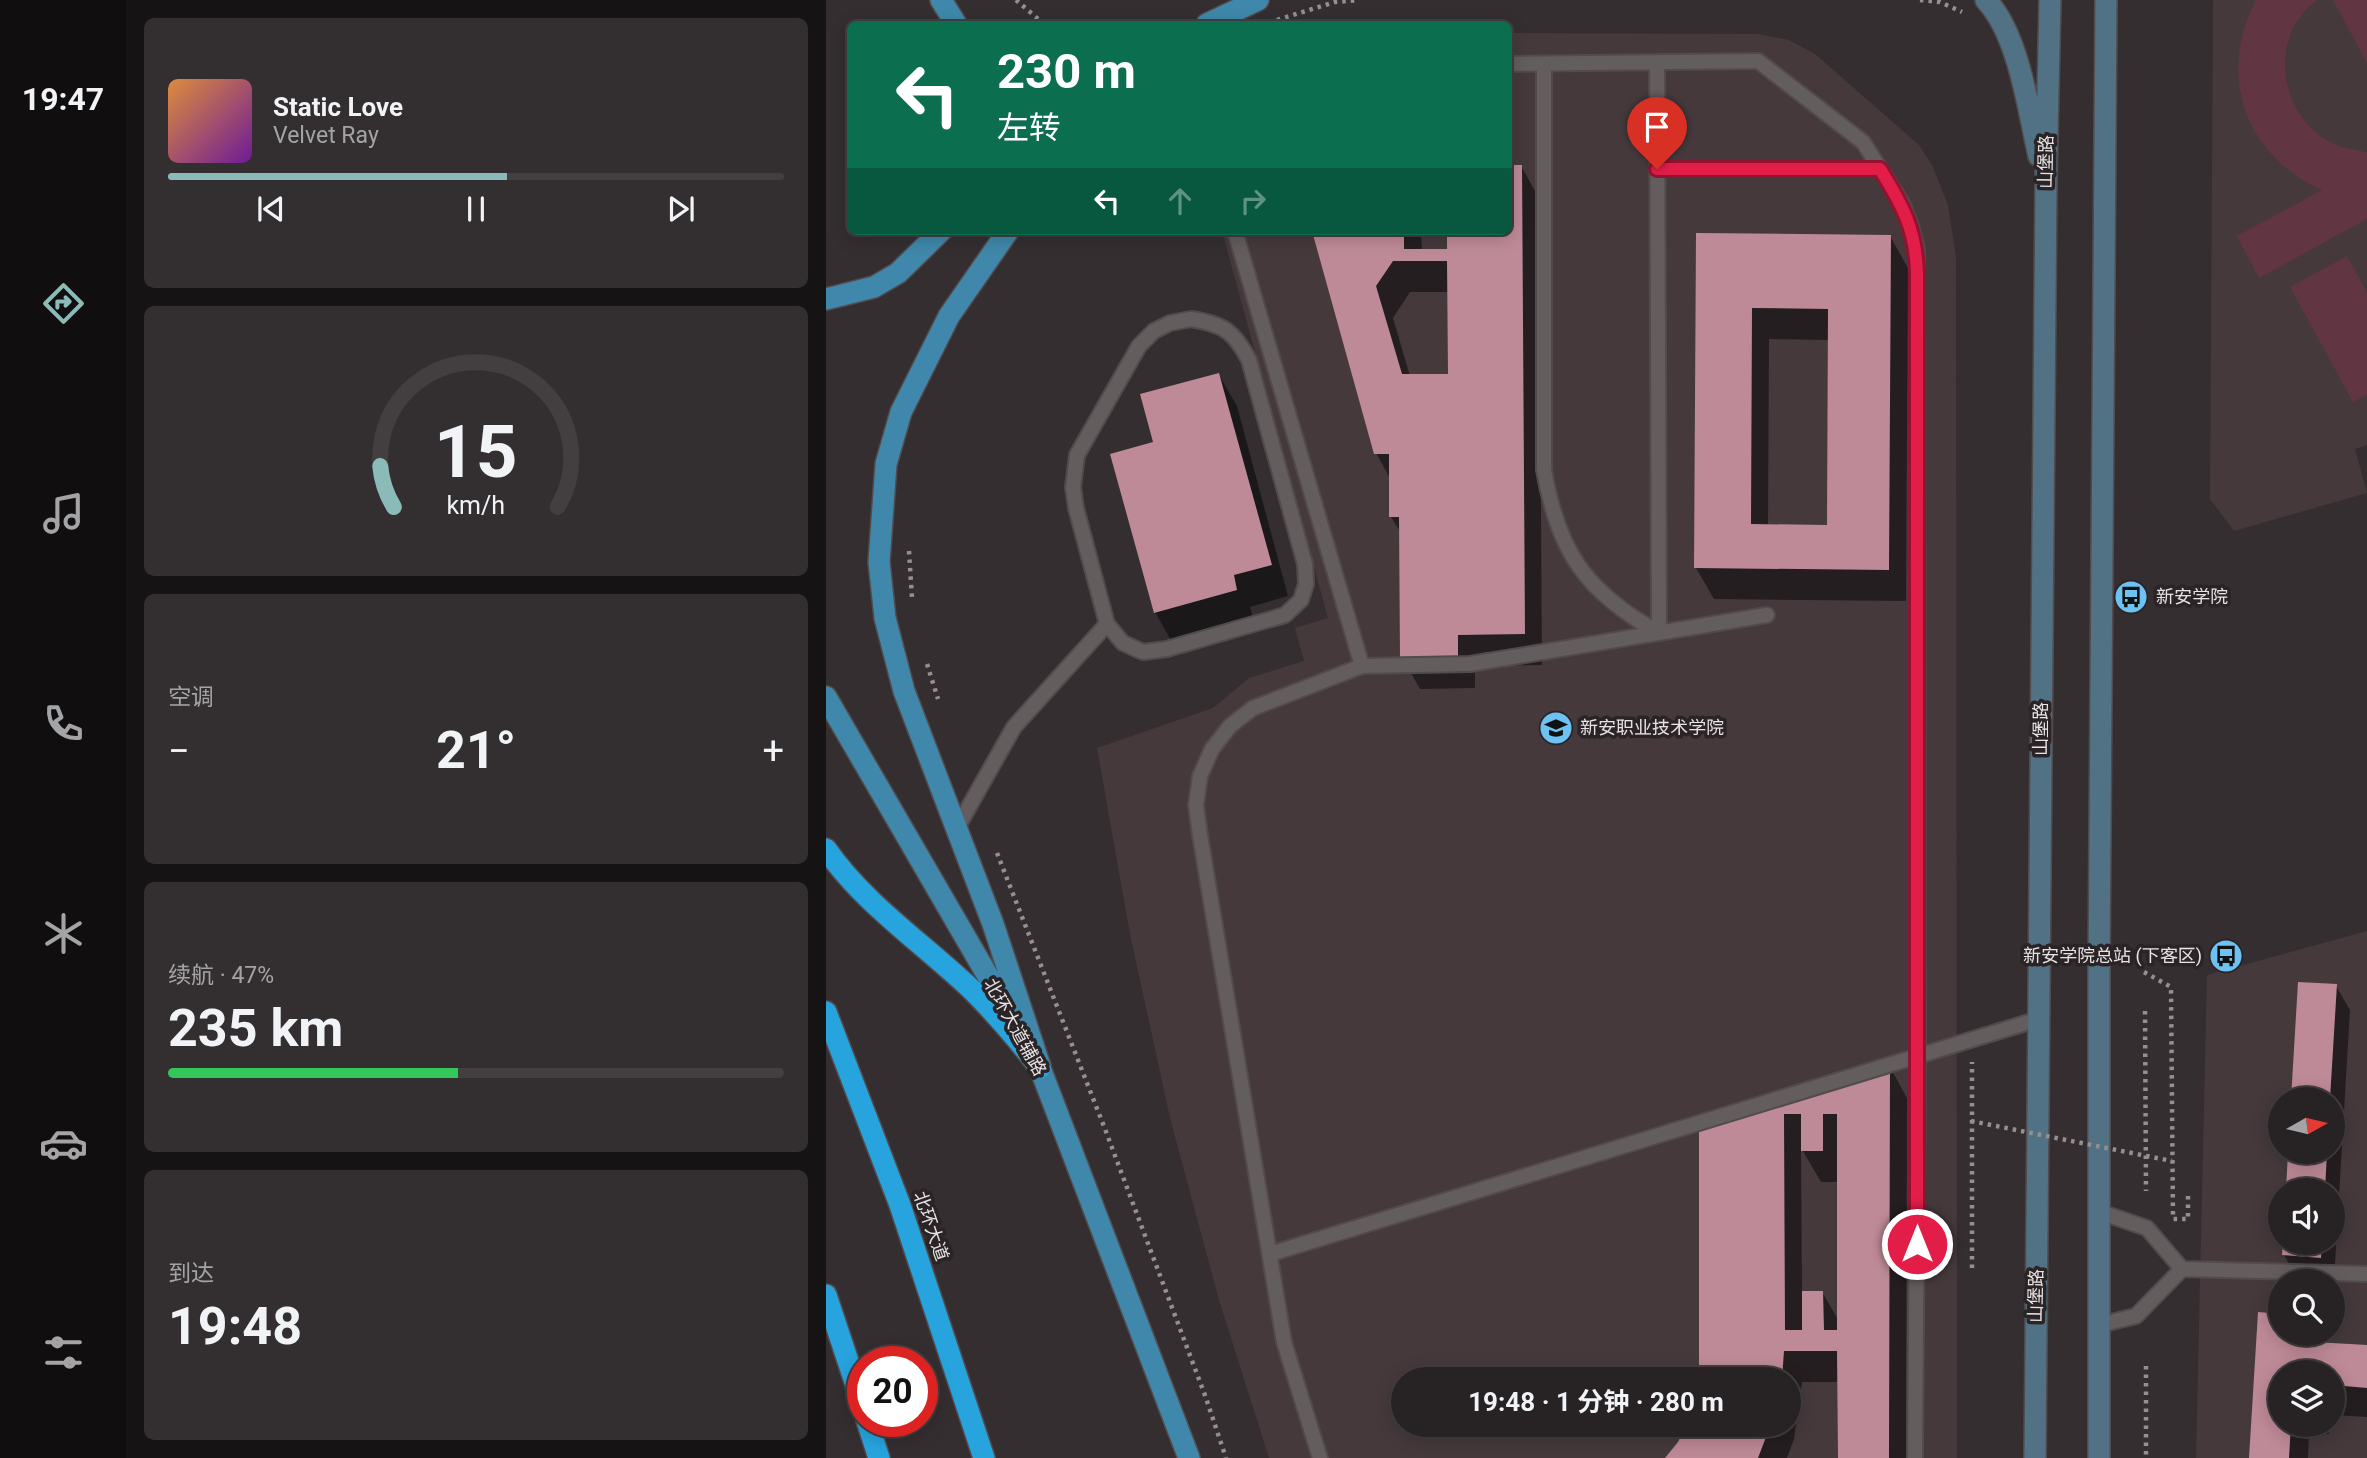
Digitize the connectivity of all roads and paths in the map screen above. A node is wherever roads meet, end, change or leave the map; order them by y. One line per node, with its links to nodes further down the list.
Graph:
1 (940, 0): 10 (main road)
2 (1016, 0): 11 (path)
3 (1258, 0): 12 (main road)
4 (1359, 0): 13 (path)
5 (1920, 0): 9 (path)
6 (1986, 0): 19 (main road)
7 (2050, 0): 19 (main road, 山堡路)
8 (2106, 0): 47 (main road)
9 (1965, 14)
10 (954, 21)
11 (1040, 21)
12 (1213, 21)
13 (1275, 21)
14 (1657, 62): 16 (lane); 17 (lane); 18 (lane)
15 (1512, 64): 16 (lane)
16 (1544, 64): 28 (lane)
17 (1657, 169): 18 (lane); 28 (lane)
18 (1880, 169): 40 (lane)
19 (2046, 182): 39 (main road, 山堡路)
20 (937, 235): 23 (main road)
21 (1005, 235): 33 (main road)
22 (1236, 235): 30 (lane)
23 (826, 299)
24 (908, 542): 25 (path)
25 (913, 608)
26 (1767, 615): 28 (lane)
27 (1107, 624): 27 (lane); 33 (lane)
28 (1659, 633): 30 (lane)
29 (925, 657): 32 (path)
30 (1362, 666): 48 (lane)
31 (826, 697): 42 (main road, 北环大道辅路)
32 (939, 702)
33 (957, 828): 42 (main road)
34 (994, 844): 60 (path)
35 (826, 849): 42 (highway)
36 (2144, 972): 44 (path)
37 (2145, 1011): 45 (path)
38 (826, 1012): 58 (highway, 北环大道)
39 (2039, 1019): 40 (lane); 63 (main road, 山堡路)
40 (1918, 1056): 48 (lane); 62 (lane)
41 (1972, 1056): 43 (path)
42 (1040, 1068): 59 (main road, 北环大道辅路)
43 (1971, 1121): 44 (path, bridge); 49 (path)
44 (2172, 1161): 46 (path)
45 (2146, 1191)
46 (2188, 1194)
47 (2100, 1212): 50 (lane); 53 (main road)
48 (1270, 1254): 61 (lane)
49 (1972, 1268)
50 (2182, 1269): 51 (lane); 53 (lane)
51 (2367, 1274)
52 (826, 1296): 54 (highway)
53 (2099, 1325): 64 (main road)
54 (847, 1358)
55 (2146, 1366): 65 (path)
56 (872, 1437): 57 (highway)
57 (879, 1458)
58 (984, 1458)
59 (1189, 1458)
60 (1226, 1458)
61 (1320, 1458)
62 (1915, 1458)
63 (2035, 1458)
64 (2099, 1458)
65 (2146, 1458)

